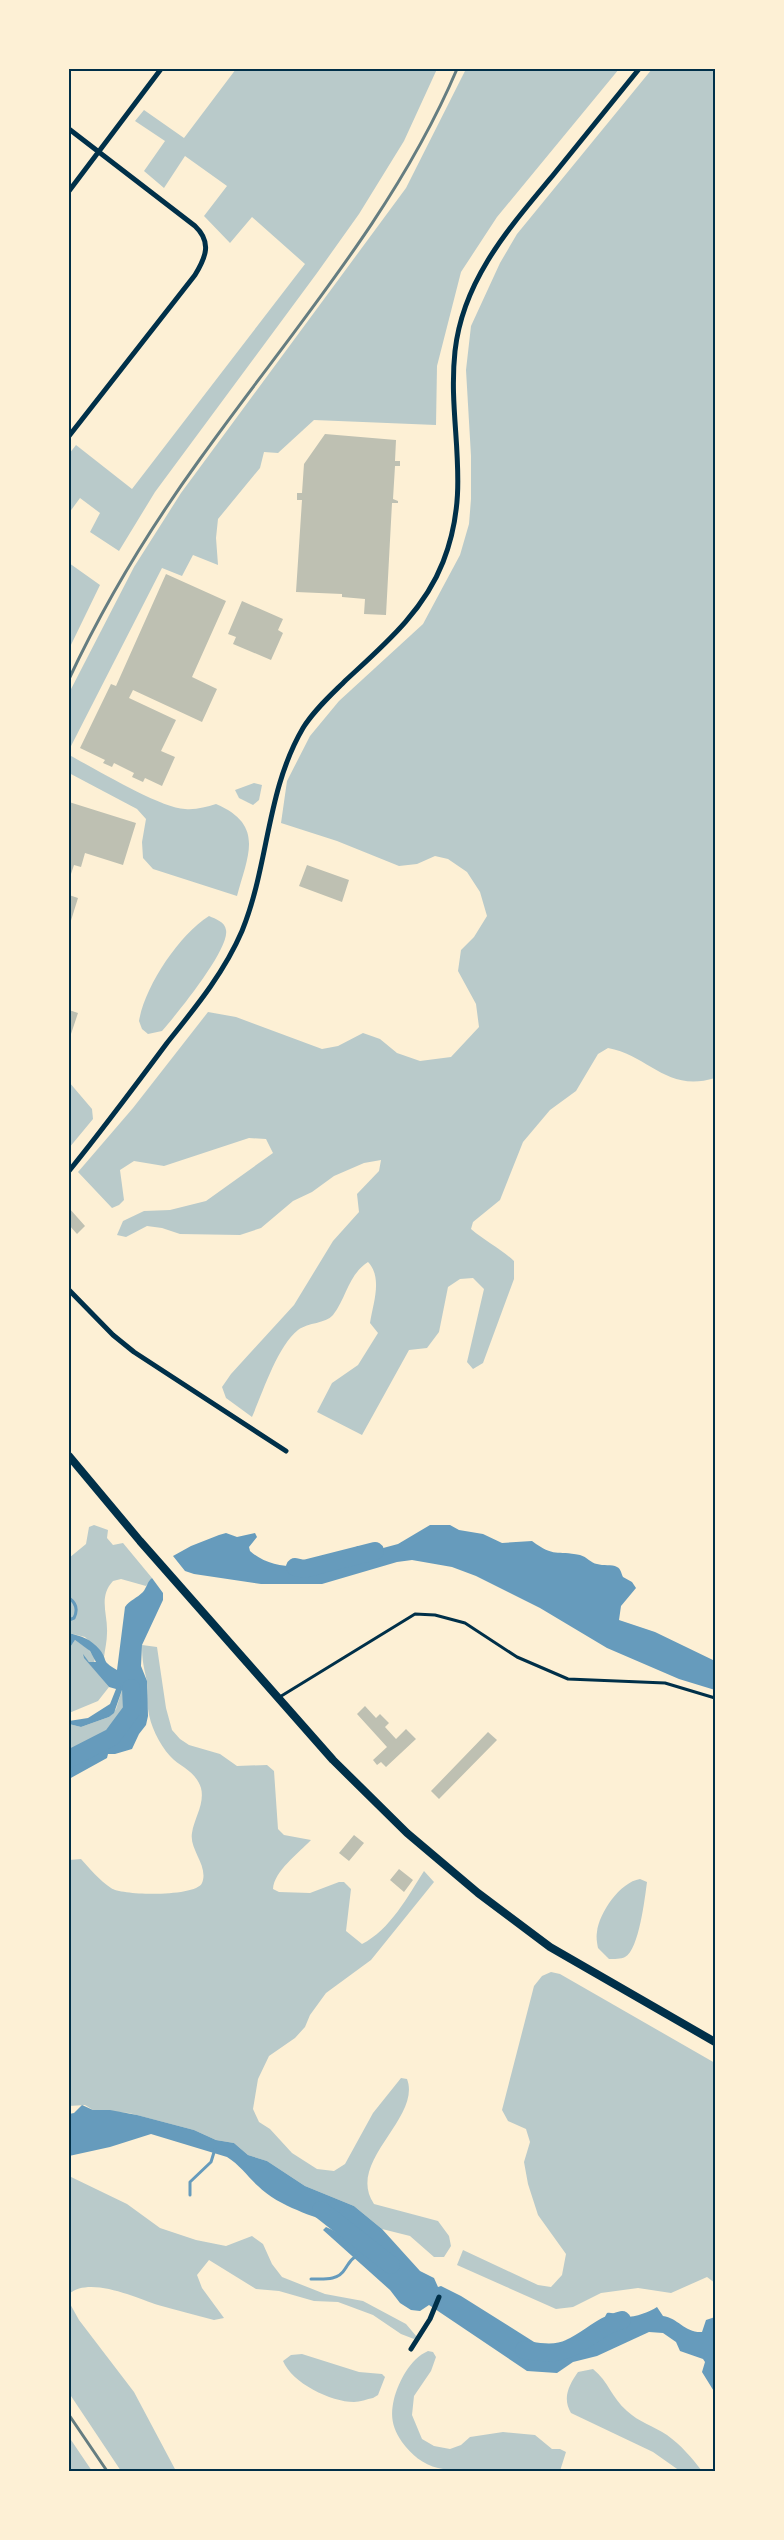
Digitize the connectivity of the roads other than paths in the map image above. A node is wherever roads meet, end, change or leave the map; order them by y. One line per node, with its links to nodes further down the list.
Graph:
1 (161, 69): 4 (street)
2 (639, 69): 7 (street)
3 (69, 129): 4 (street)
4 (98, 151): 5 (street); 6 (street)
5 (69, 191)
6 (69, 436)
7 (69, 1171)
8 (69, 1290): 9 (street)
9 (286, 1451)
10 (69, 1456): 11 (main road)
11 (278, 1698): 12 (lane); 13 (main road)
12 (715, 1698)
13 (715, 2042)
14 (438, 2297): 15 (street)
15 (411, 2349)

